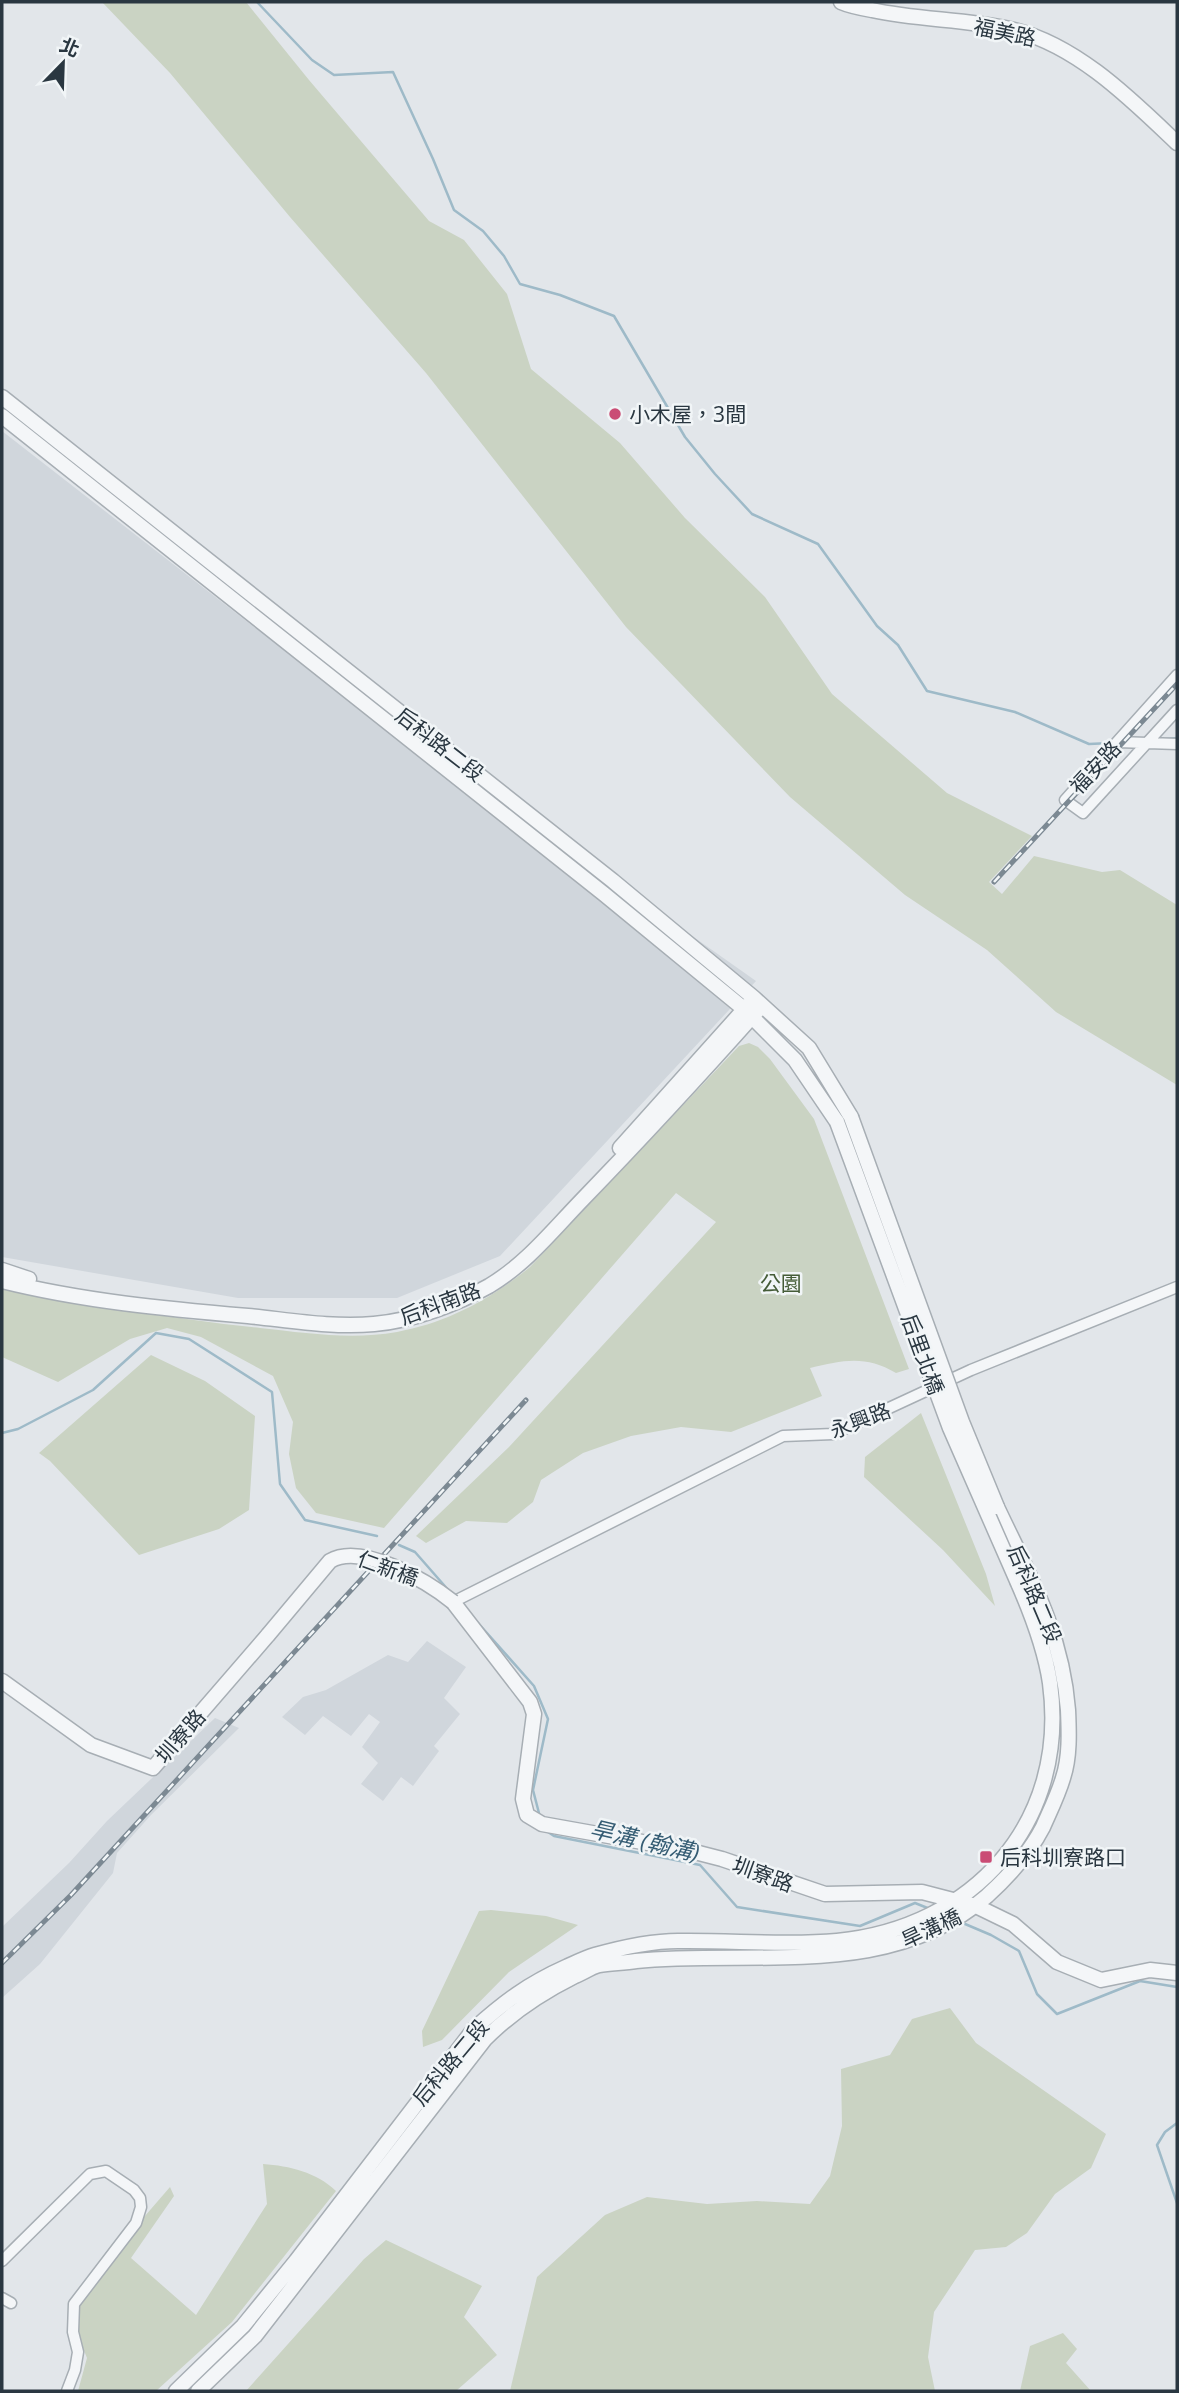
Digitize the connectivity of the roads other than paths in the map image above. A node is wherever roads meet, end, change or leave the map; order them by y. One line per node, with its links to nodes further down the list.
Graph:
1 (841, 2): 2 (street, 福美路)
2 (1177, 143)
3 (2, 397): 5 (street, 后科路二段)
4 (2, 416): 6 (street, 后科路二段)
5 (247, 591): 6 (street); 12 (street, 后科路二段)
6 (237, 604): 12 (street, 后科路二段)
7 (1177, 676): 9 (street, 福安路)
8 (1177, 710): 10 (street, 福安路)
9 (1118, 741): 10 (street); 10 (street, 福安路)
10 (1146, 744): 11 (street)
11 (1177, 744)
12 (487, 791): 13 (street, 后科路二段)
13 (753, 1007): 14 (street, 后科路二段); 15 (street, 后科南路); 16 (street, 后科路二段)
14 (851, 1117): 20 (street, 后里北橋, bridge)
15 (652, 1120): 17 (street, 后科南路); 18 (street, 后科南路)
16 (837, 1122): 21 (street, 后里北橋, bridge)
17 (2, 1270)
18 (2, 1281)
19 (1177, 1287): 22 (street, 永興路)
20 (997, 1507): 26 (street, 后科路二段)
21 (1018, 1583): 25 (street, 后科路二段)
22 (453, 1602): 23 (street, 仁新橋, bridge); 25 (street, 圳寮路)
23 (268, 1635): 24 (street, 圳寮路)
24 (2, 1681)
25 (957, 1901): 26 (street, 圳寮路); 27 (street, 旱溝橋)
26 (976, 1906): 27 (street, 旱溝橋); 28 (street, 圳寮路)
27 (841, 1948): 31 (street, 后科路二段); 32 (street, 后科路二段)
28 (1177, 1973)
29 (2, 2261): 30 (street)
30 (67, 2391)
31 (176, 2391)
32 (198, 2391)

